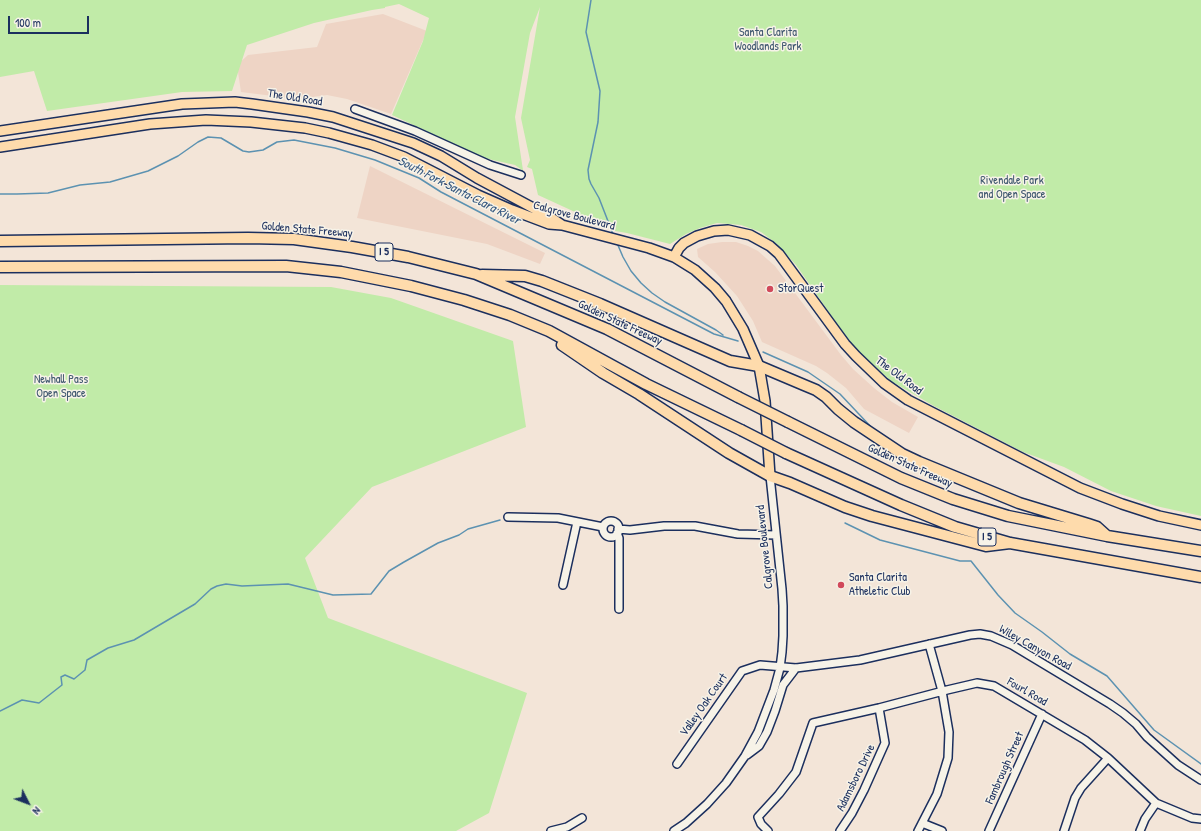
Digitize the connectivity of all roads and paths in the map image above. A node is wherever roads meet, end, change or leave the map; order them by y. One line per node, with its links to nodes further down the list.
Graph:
1 (355, 109): 4 (street)
2 (0, 131): 5 (main road, The Old Road)
3 (0, 147): 5 (main road, Calgrove Boulevard)
4 (521, 175)
5 (562, 225): 7 (main road, Calgrove Boulevard)
6 (0, 241): 9 (highway, Golden State Freeway / I 5)
7 (674, 257): 11 (main road, Calgrove Boulevard); 15 (main road, The Old Road)
8 (0, 267): 10 (highway, I 5)
9 (476, 274): 11 (highway); 19 (highway, Golden State Freeway / I 5, bridge)
10 (532, 324): 12 (highway); 20 (highway, I 5, bridge)
11 (759, 366): 12 (main road, Calgrove Boulevard); 19 (highway)
12 (770, 476): 18 (street, Calgrove Boulevard); 20 (highway)
13 (508, 517): 14 (street)
14 (577, 522): 16 (street); 23 (street)
15 (1201, 525)
16 (603, 527): 17 (street); 17 (street)
17 (618, 531): 18 (street); 24 (street)
18 (776, 535): 26 (street, Calgrove Boulevard)
19 (1107, 536): 21 (highway, Golden State Freeway / I 5)
20 (1010, 543): 22 (highway, I 5)
21 (1201, 551)
22 (1201, 577)
23 (563, 585)
24 (619, 609)
25 (929, 644): 27 (street, Wiley Canyon Road); 28 (street); 34 (street, Wiley Canyon Road)
26 (780, 668): 27 (street, Wiley Canyon Road); 31 (street, Calgrove Boulevard); 33 (street, Valley Oak Court)
27 (796, 668): 31 (street)
28 (942, 691): 29 (street, Fourl Road); 30 (street, Fourl Road); 38 (street)
29 (879, 708): 41 (street, Fourl Road); 42 (street, Adamsboro Drive)
30 (1042, 714): 32 (street, Fourl Road); 45 (street, Fambrough Street)
31 (745, 756): 40 (street, Calgrove Boulevard)
32 (1108, 758): 35 (street, Fourl Road); 46 (street)
33 (677, 764)
34 (1201, 780)
35 (1156, 802): 37 (street, Fourl Road); 47 (street)
36 (582, 818): 39 (street)
37 (1201, 819)
38 (922, 823): 43 (street); 44 (street)
39 (551, 831)
40 (674, 831)
41 (768, 831)
42 (840, 831)
43 (918, 831)
44 (942, 831)
45 (989, 831)
46 (1064, 831)
47 (1140, 831)

